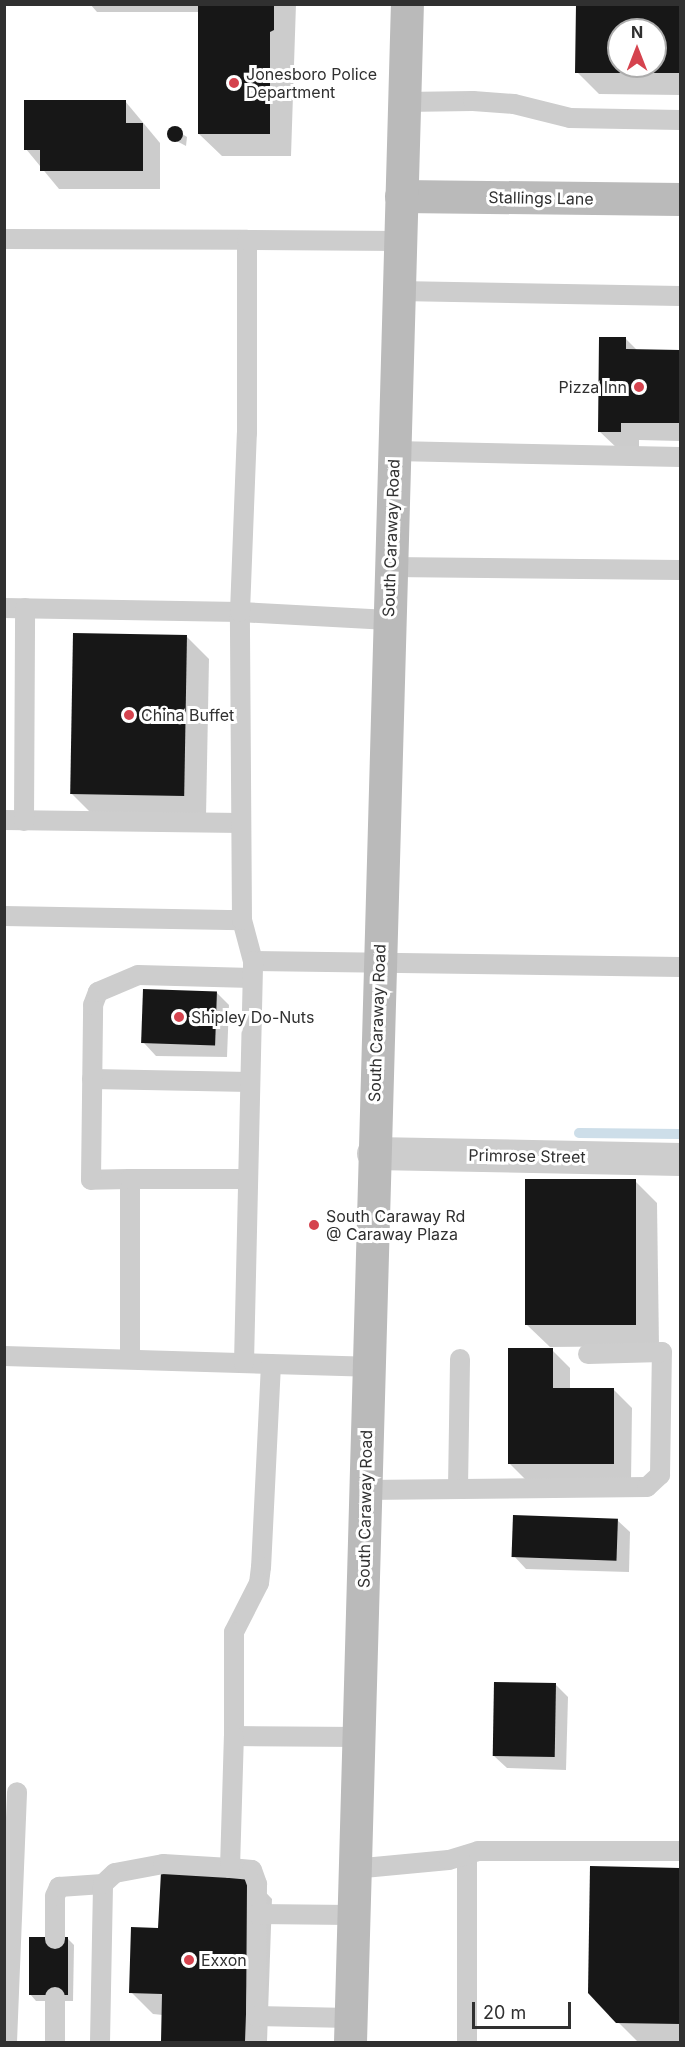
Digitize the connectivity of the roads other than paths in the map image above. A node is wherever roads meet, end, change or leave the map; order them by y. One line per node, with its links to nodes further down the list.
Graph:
1 (407, 4): 2 (street, South Caraway Road)
2 (404, 102): 3 (lane); 4 (street, South Caraway Road)
3 (681, 120)
4 (401, 196): 5 (street, Stallings Lane); 8 (street, South Caraway Road)
5 (681, 199)
6 (4, 239): 7 (lane)
7 (247, 240): 8 (lane); 17 (lane)
8 (400, 241): 9 (street, South Caraway Road)
9 (398, 291): 10 (lane); 11 (street, South Caraway Road)
10 (681, 296)
11 (394, 451): 12 (lane); 13 (street, South Caraway Road)
12 (681, 457)
13 (390, 567): 14 (lane); 18 (street, South Caraway Road)
14 (681, 570)
15 (4, 608): 16 (lane)
16 (25, 608): 17 (lane); 20 (lane)
17 (240, 612): 18 (lane); 21 (lane)
18 (389, 620): 24 (street, South Caraway Road)
19 (4, 820): 20 (lane)
20 (24, 821): 21 (lane)
21 (241, 824): 23 (lane)
22 (4, 916): 23 (lane)
23 (242, 920): 26 (lane)
24 (378, 963): 25 (lane); 26 (lane); 29 (street, South Caraway Road)
25 (681, 967)
26 (253, 970): 27 (lane); 28 (lane)
27 (92, 1079): 28 (lane); 31 (lane)
28 (250, 1082): 32 (lane)
29 (374, 1153): 30 (street, Primrose Street); 39 (street, South Caraway Road)
30 (681, 1159)
31 (130, 1179): 32 (lane); 35 (lane)
32 (248, 1179): 37 (lane)
33 (588, 1354): 40 (lane)
34 (4, 1356): 35 (lane)
35 (130, 1359): 37 (lane)
36 (460, 1359): 40 (lane)
37 (244, 1363): 38 (lane)
38 (271, 1364): 39 (lane); 42 (lane)
39 (368, 1367): 41 (street, South Caraway Road)
40 (458, 1488): 41 (lane)
41 (365, 1490): 43 (street, South Caraway Road)
42 (234, 1736): 43 (lane); 47 (lane)
43 (359, 1737): 48 (street, South Caraway Road)
44 (17, 1792): 56 (lane)
45 (681, 1851): 46 (lane)
46 (466, 1855): 48 (lane); 60 (lane)
47 (230, 1868): 49 (lane); 50 (lane)
48 (353, 1869): 51 (street, South Caraway Road)
49 (103, 1884): 52 (lane); 58 (lane)
50 (257, 1914): 51 (lane); 54 (lane)
51 (351, 1915): 55 (street, South Caraway Road)
52 (55, 1939)
53 (55, 1996): 57 (lane)
54 (256, 2016): 55 (lane); 59 (lane)
55 (350, 2030)
56 (7, 2043)
57 (55, 2043)
58 (100, 2043)
59 (256, 2043)
60 (467, 2043)

